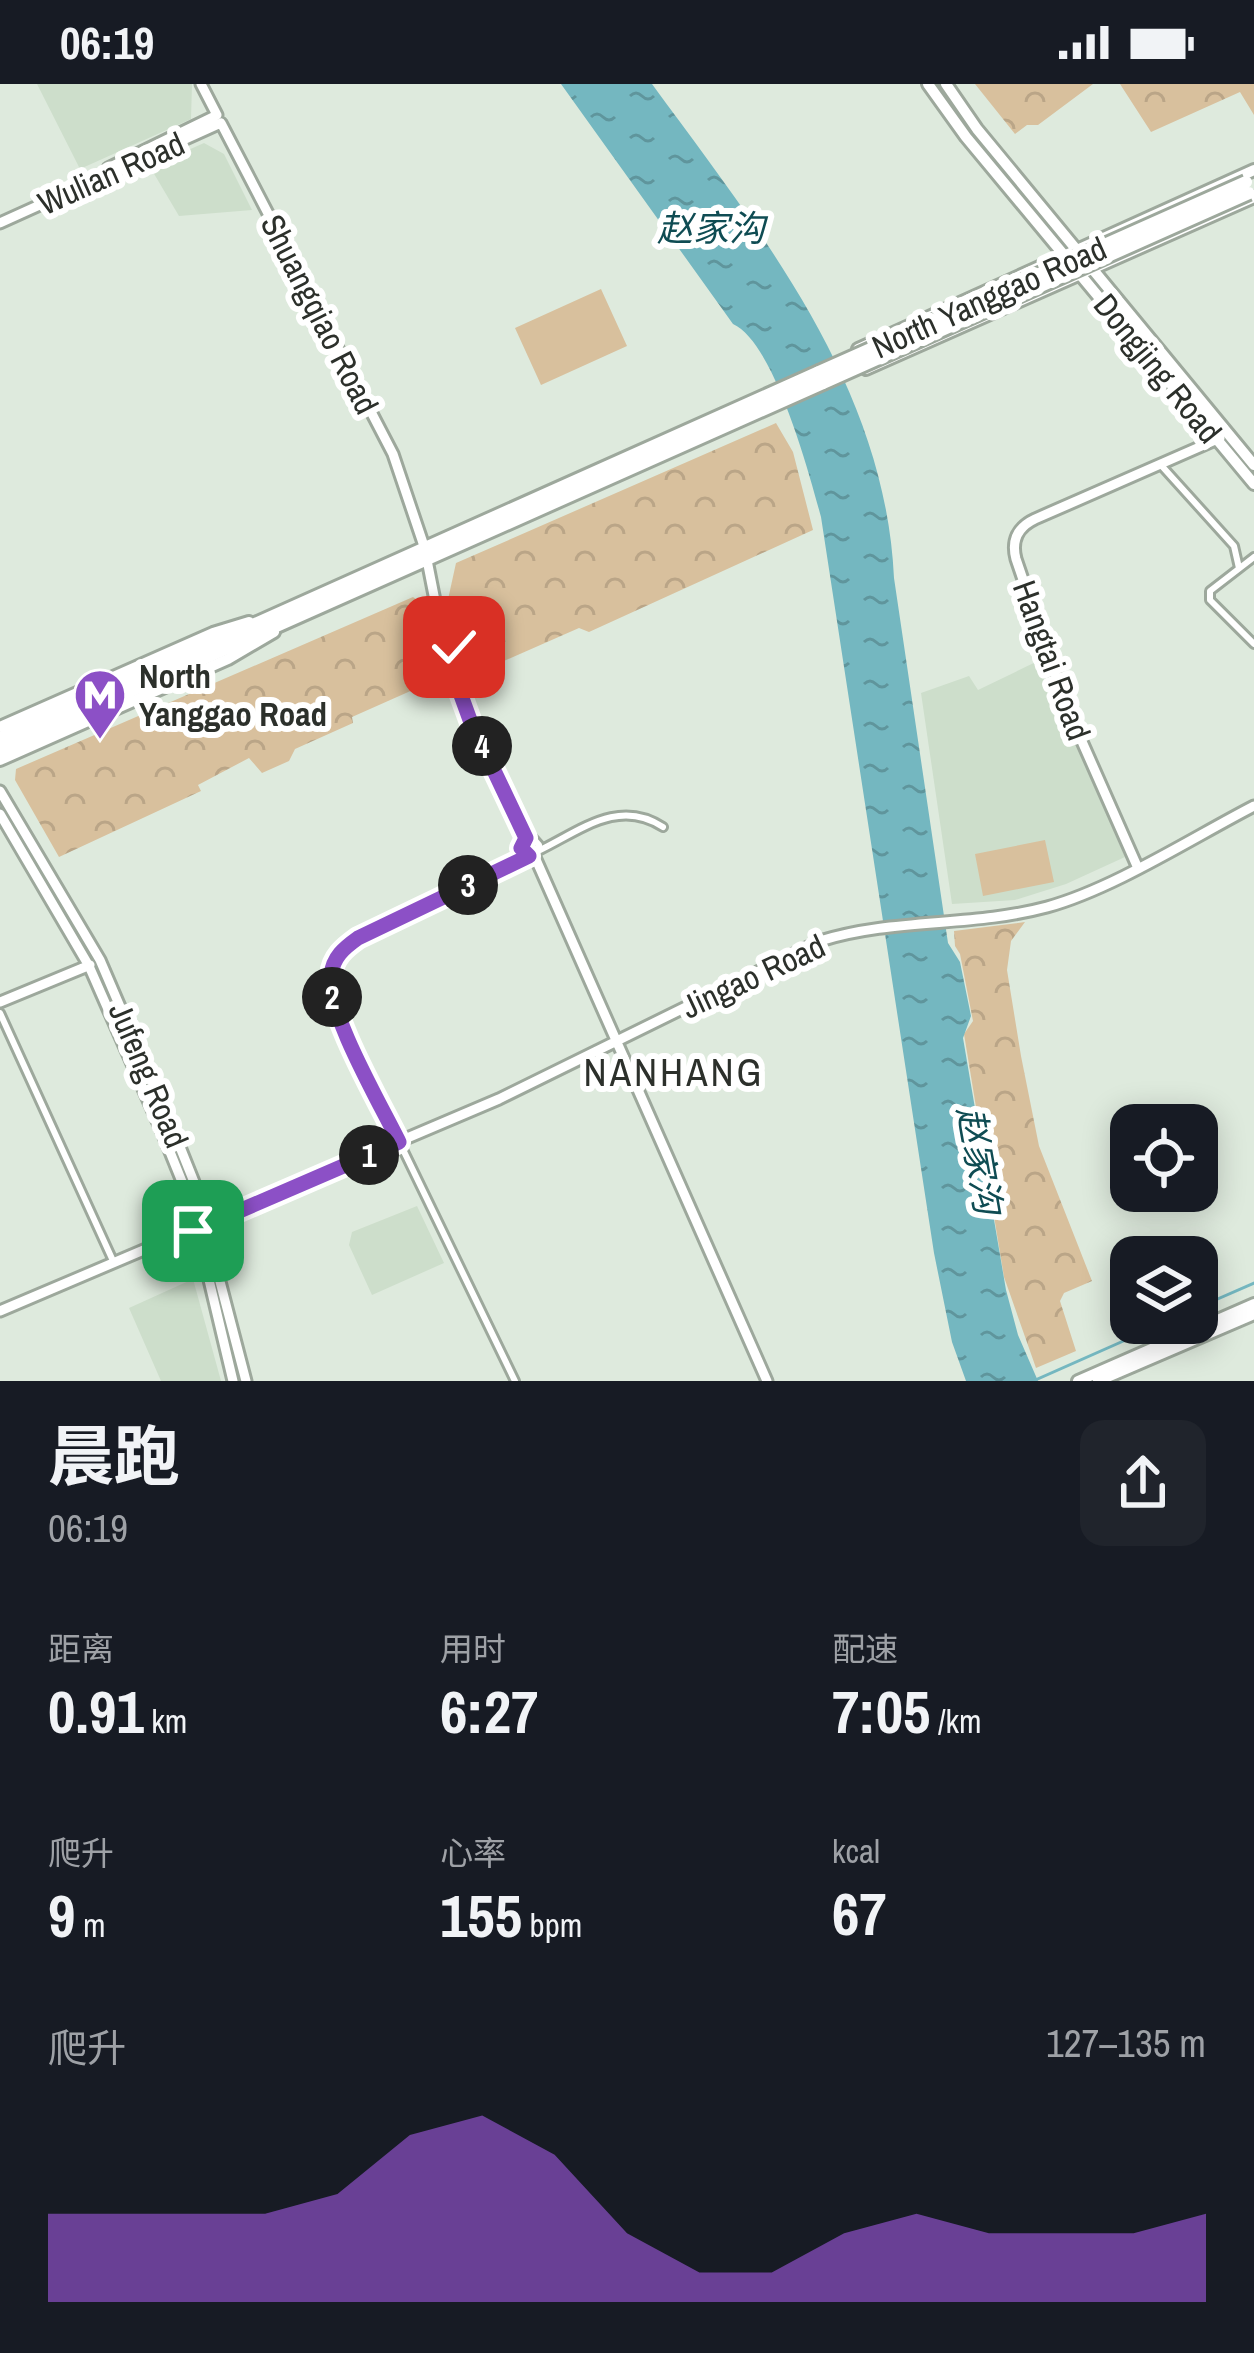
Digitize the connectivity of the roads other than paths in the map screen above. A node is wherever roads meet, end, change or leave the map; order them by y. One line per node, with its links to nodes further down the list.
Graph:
1 (201, 84): 4 (main road, Shuangqiao Road)
2 (928, 84): 8 (main road, Dongjing Road)
3 (946, 84): 7 (main road, Dongjing Road)
4 (219, 119): 6 (main road, Wulian Road); 15 (main road, Shuangqiao Road)
5 (1252, 185): 7 (main road); 9 (main road); 10 (highway, North Yanggao Road, bridge)
6 (0, 220)
7 (1074, 247): 8 (main road); 9 (main road, Dongjing Road)
8 (1063, 255): 9 (main road, Dongjing Road); 10 (main road, bridge)
9 (1087, 276): 10 (main road, bridge); 11 (main road, Dongjing Road)
10 (821, 378): 15 (highway, North Yanggao Road)
11 (1222, 436): 12 (main road, Hangtai Road); 13 (main road, Dongjing Road); 14 (main road, Dongjing Road)
12 (1160, 464): 17 (street); 31 (main road, Hangtai Road)
13 (1254, 465)
14 (1254, 484)
15 (426, 555): 18 (highway, North Yanggao Road); 29 (main road, Shuangqiao Road)
16 (1254, 557): 17 (street)
17 (1239, 568): 19 (street)
18 (295, 613): 20 (highway, North Yanggao Road); 21 (main road); 24 (main road)
19 (1254, 644)
20 (196, 657): 22 (highway, North Yanggao Road); 23 (highway, North Yanggao Road)
21 (0, 727)
22 (0, 738)
23 (0, 749)
24 (0, 760)
25 (0, 791): 32 (main road, Jufeng Road)
26 (1254, 806): 31 (main road, Jingao Road)
27 (0, 814): 32 (main road, Jufeng Road)
28 (662, 827): 30 (street)
29 (526, 838): 30 (street); 30 (street)
30 (534, 854): 35 (main road); 36 (street)
31 (1137, 866): 35 (main road, Jingao Road)
32 (95, 963): 33 (main road); 37 (main road, Jufeng Road)
33 (0, 1001)
34 (0, 1013): 38 (street)
35 (617, 1042): 36 (main road, Jingao Road); 45 (main road)
36 (399, 1142): 37 (main road, Jingao Road); 44 (street)
37 (201, 1228): 38 (main road, Jingao Road); 42 (main road, Jufeng Road); 43 (main road, Jufeng Road)
38 (115, 1262): 40 (main road, Jingao Road)
39 (1254, 1304): 46 (main road)
40 (0, 1311)
41 (1254, 1314): 47 (main road)
42 (233, 1381)
43 (246, 1381)
44 (515, 1381)
45 (767, 1381)
46 (1078, 1381)
47 (1098, 1381)

